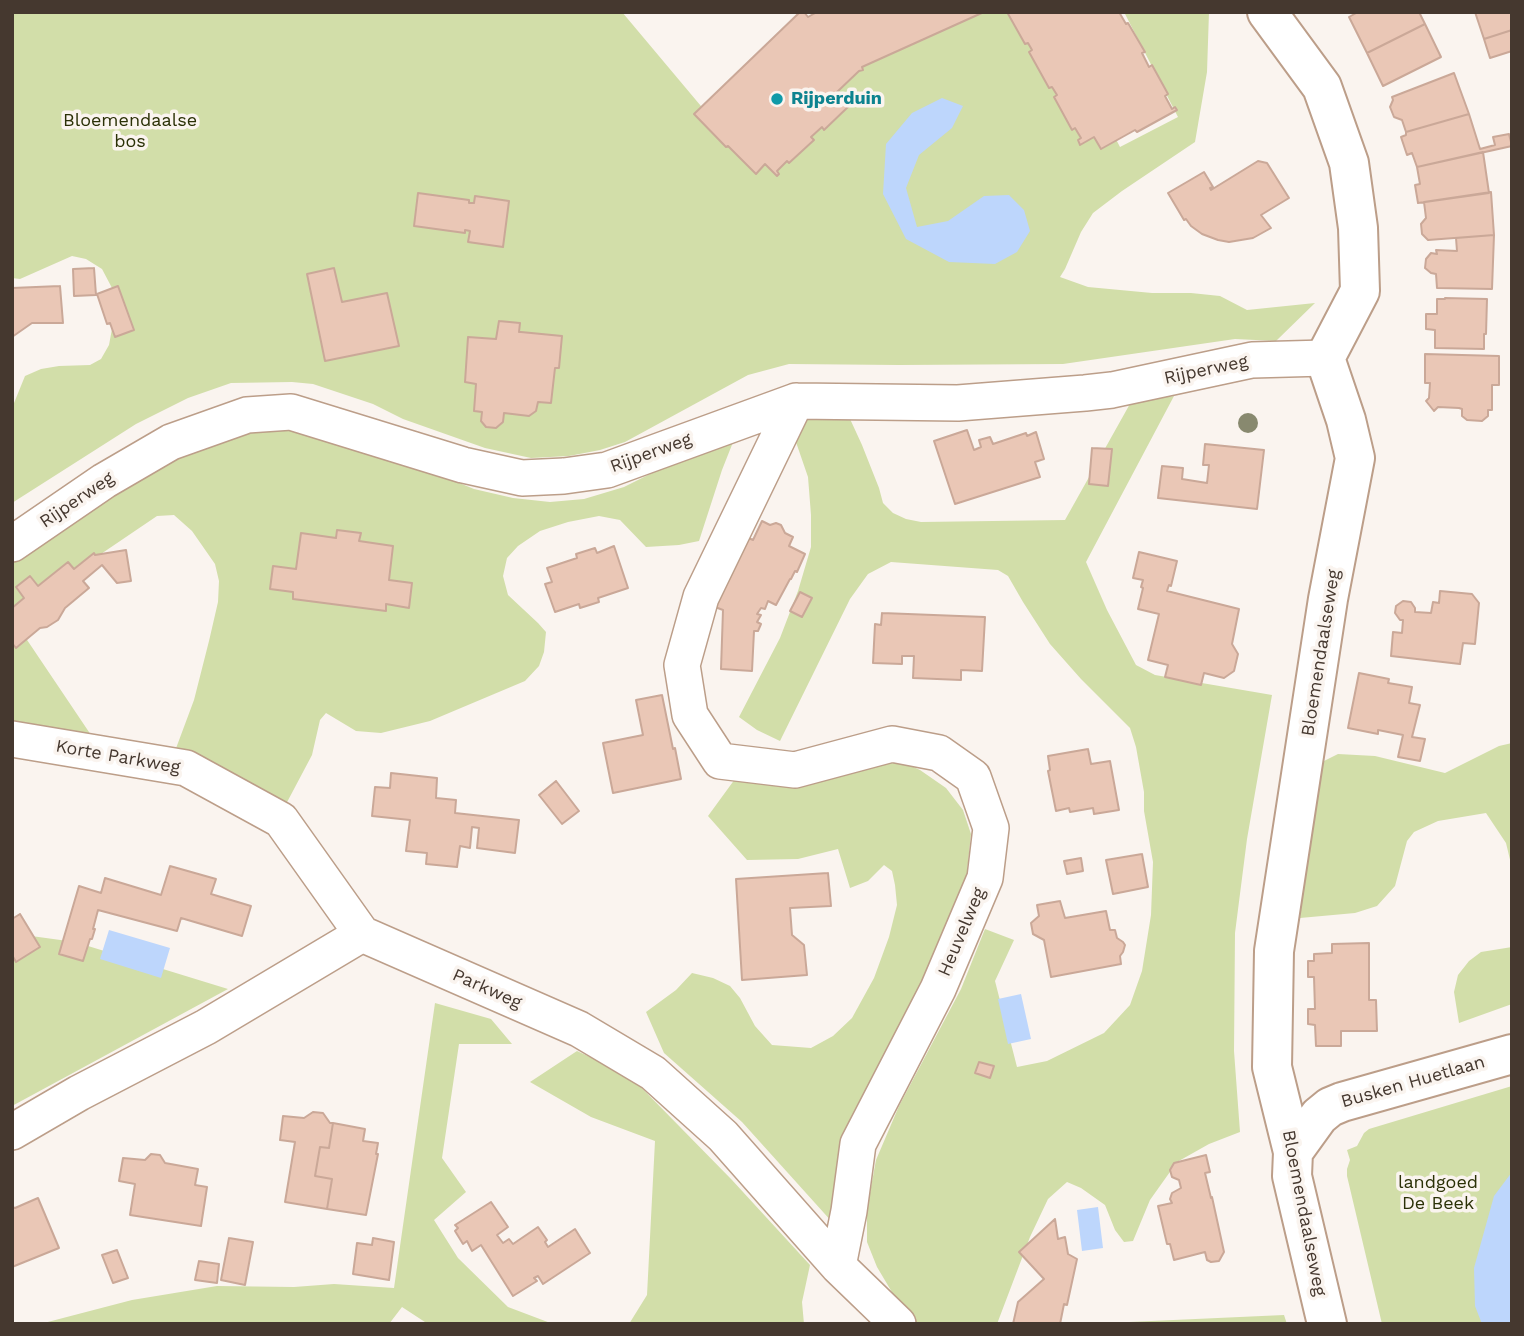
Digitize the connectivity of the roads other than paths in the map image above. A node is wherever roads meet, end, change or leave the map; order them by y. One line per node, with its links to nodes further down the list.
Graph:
1 (1266, 12): 2 (street)
2 (1325, 358): 3 (street, Rijperweg); 9 (street, Bloemendaalseweg)
3 (796, 401): 4 (street, Rijperweg); 10 (street, Heuvelweg)
4 (12, 544)
5 (12, 739): 6 (street, Korte Parkweg)
6 (362, 934): 8 (street); 10 (street, Parkweg)
7 (1512, 1054): 9 (street, Busken Huetlaan)
8 (12, 1132)
9 (1293, 1152): 12 (street, Bloemendaalseweg)
10 (838, 1266): 11 (street, Parkweg)
11 (898, 1324)
12 (1326, 1324)

